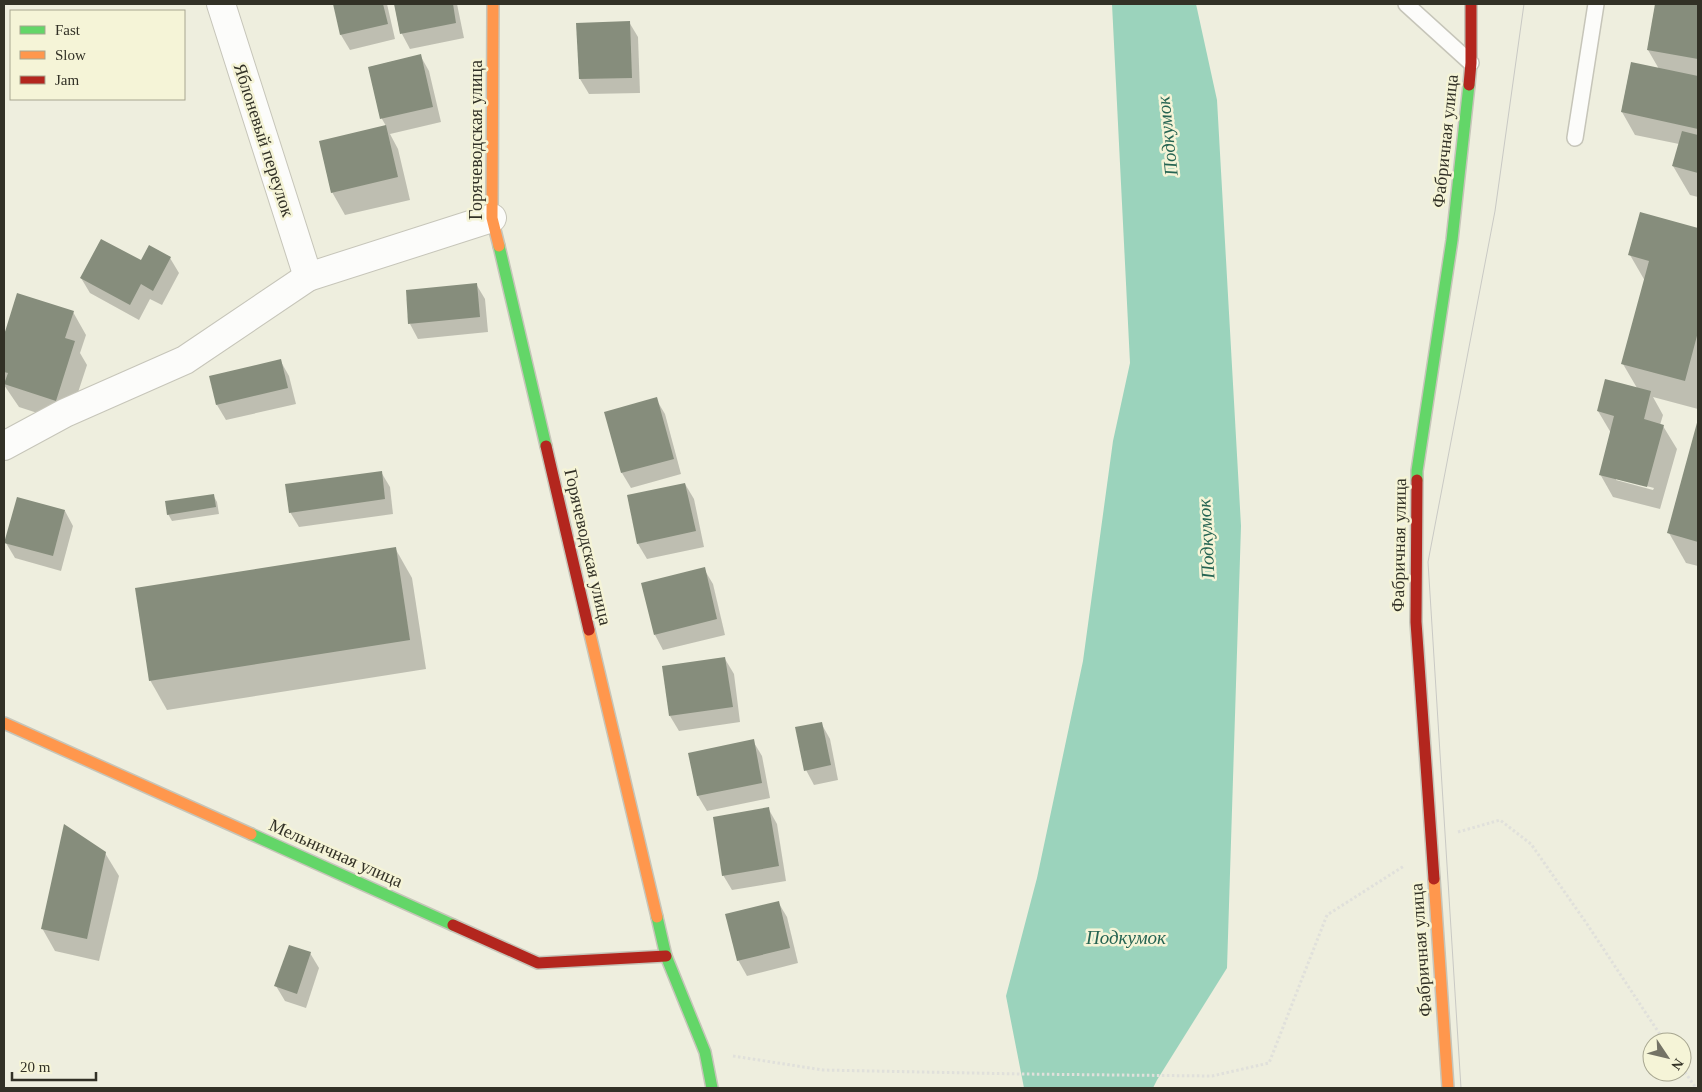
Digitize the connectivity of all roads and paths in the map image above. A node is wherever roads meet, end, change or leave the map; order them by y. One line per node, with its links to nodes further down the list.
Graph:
1 (221, 4): 9 (street, Яблоневый переулок)
2 (494, 4): 8 (street, Горячеводская улица)
3 (1406, 4): 6 (lane)
4 (1471, 4): 6 (street, Фабричная улица)
5 (1596, 4): 7 (lane)
6 (1471, 63): 12 (street, Фабричная улица)
7 (1575, 138)
8 (492, 218): 9 (street); 13 (street, Горячеводская улица)
9 (308, 277): 10 (street)
10 (4, 446)
11 (4, 723): 13 (street, Мельничная улица)
12 (1431, 849): 14 (path); 15 (path); 17 (street, Фабричная улица)
13 (666, 956): 15 (street, Горячеводская улица)
14 (1658, 1032)
15 (705, 1052): 16 (street, Горячеводская улица)
16 (712, 1088)
17 (1448, 1088)

